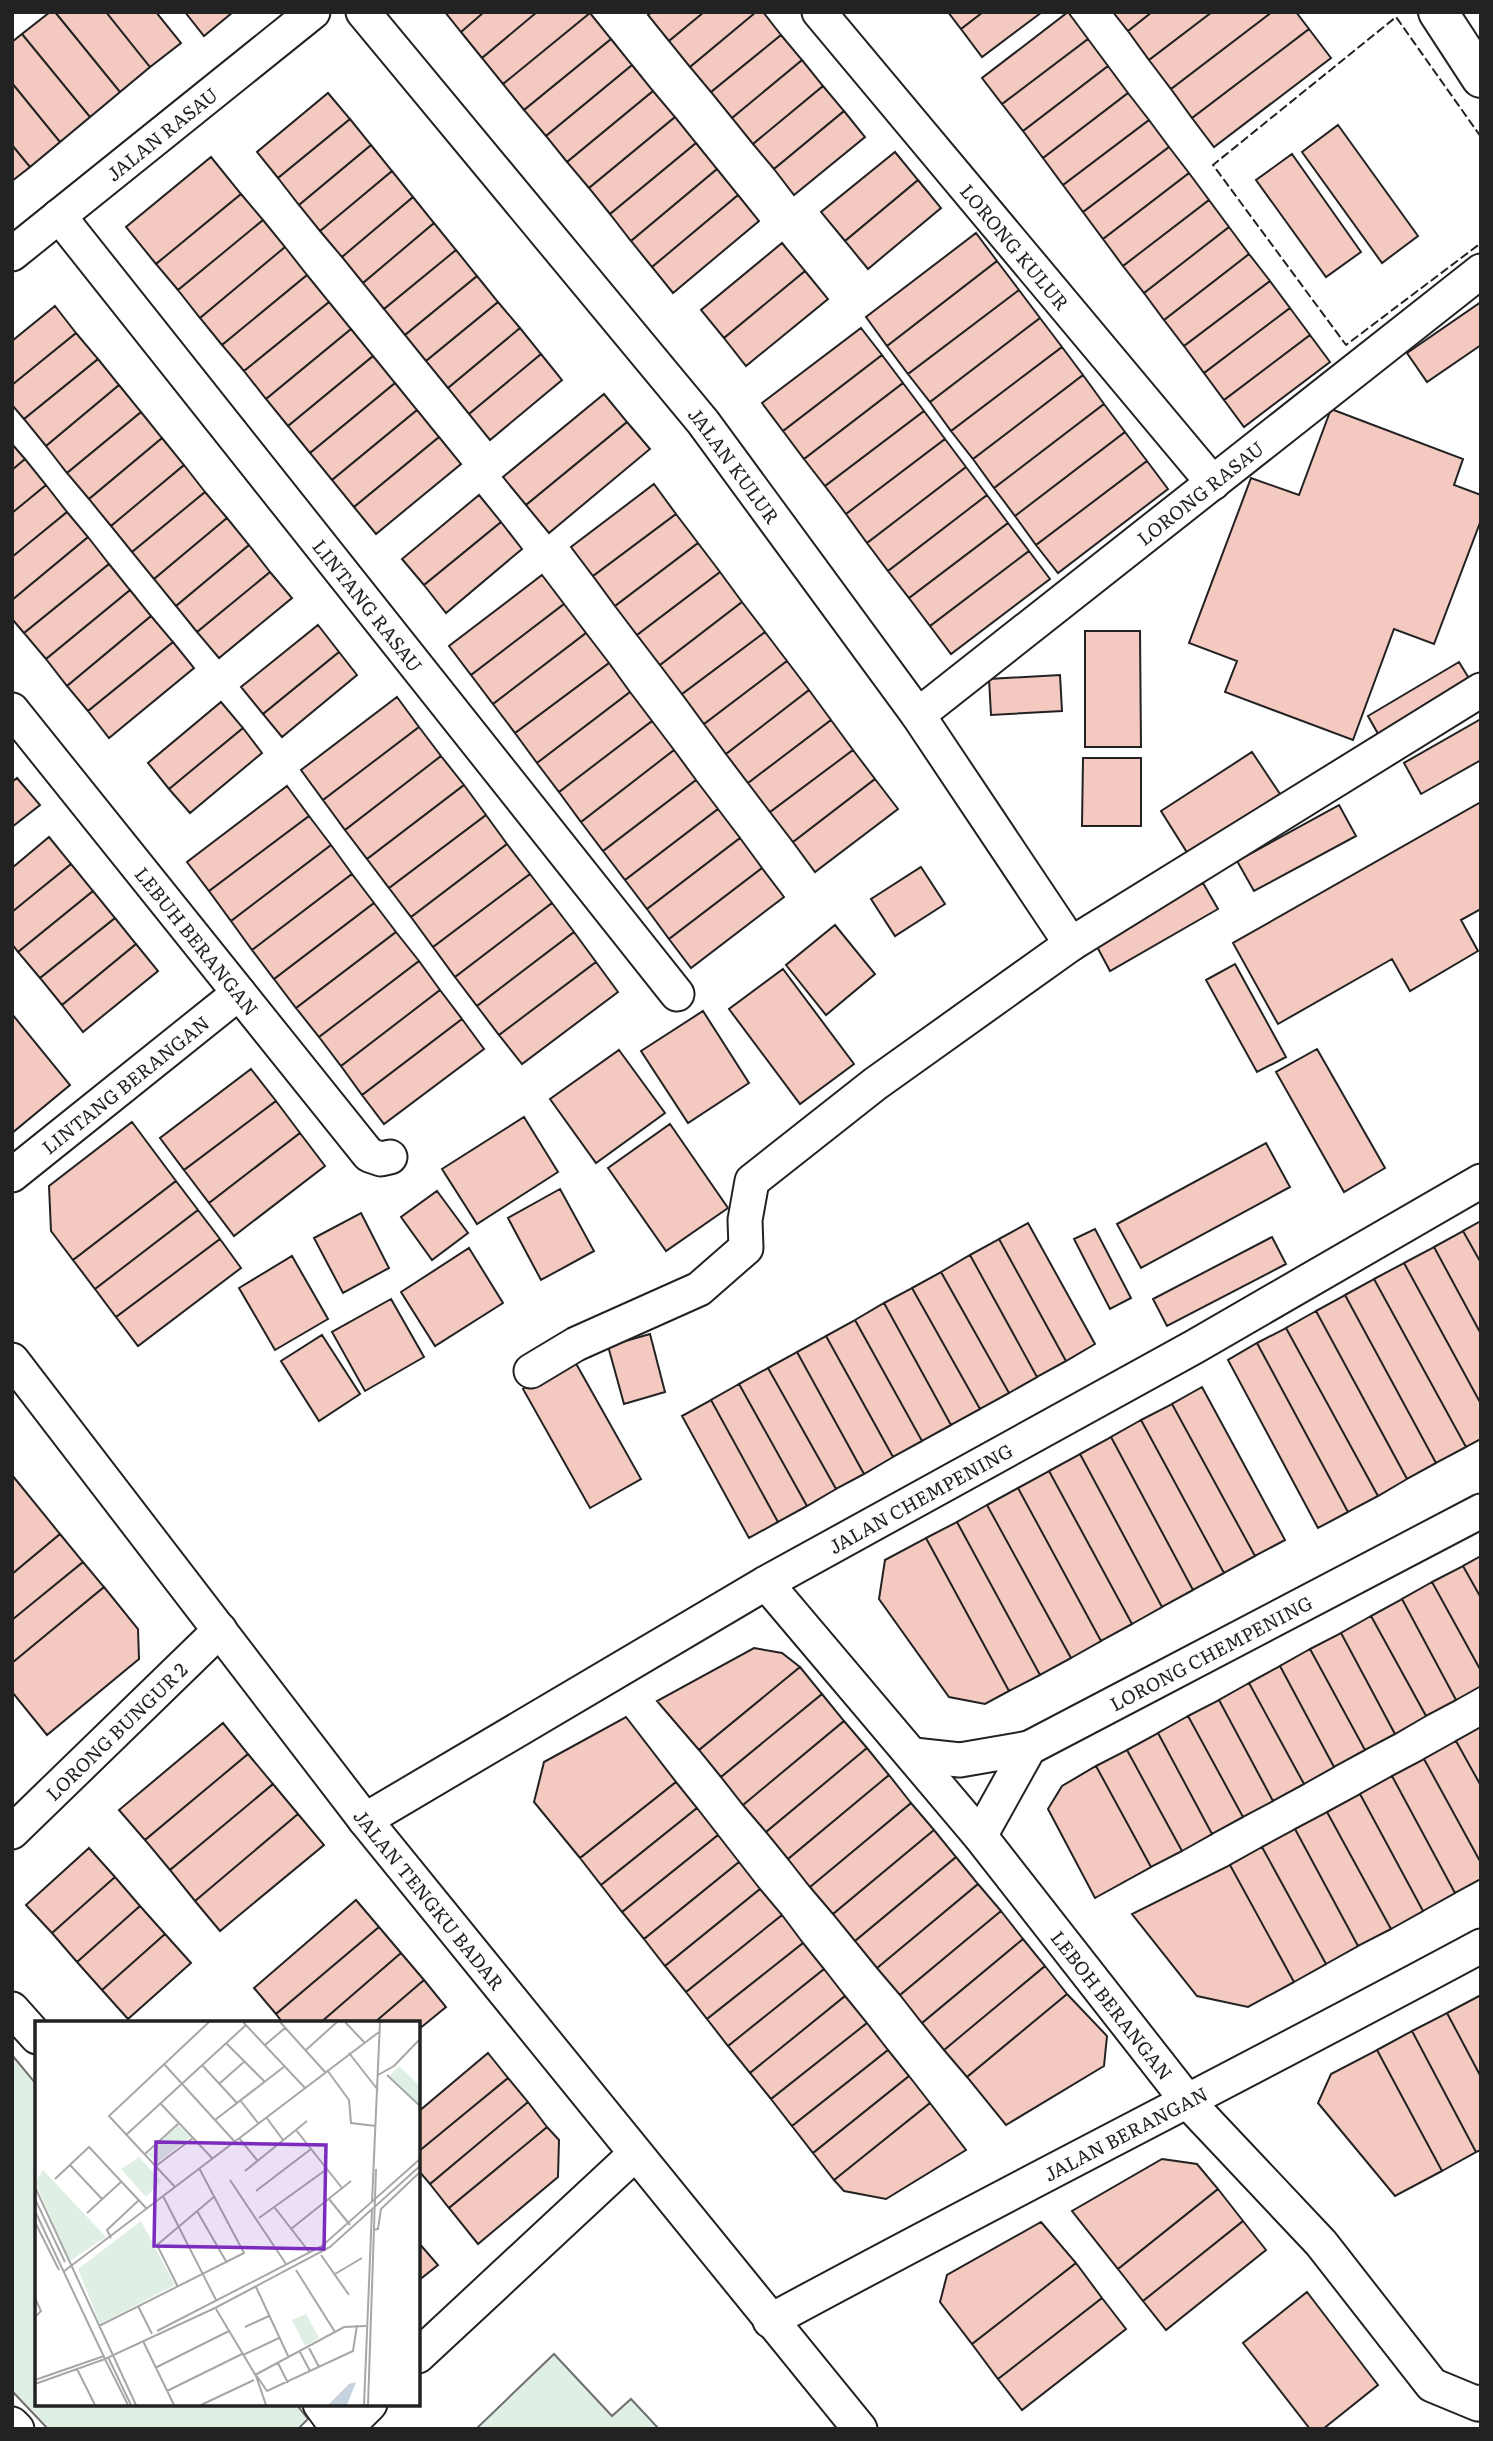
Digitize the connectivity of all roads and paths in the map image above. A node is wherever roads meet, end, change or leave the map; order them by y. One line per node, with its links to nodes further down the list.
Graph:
1 (313, 12): 6 (street, JALAN RASAU)
2 (363, 12): 12 (street, JALAN KULUR)
3 (819, 12): 9 (street, LORONG KULUR)
4 (1438, 12): 5 (main road)
5 (1481, 78)
6 (59, 216): 7 (street, JALAN RASAU); 15 (street, LINTANG RASAU)
7 (12, 254)
8 (1481, 271): 9 (street, LORONG RASAU)
9 (1213, 483): 12 (street, LORONG RASAU)
10 (1481, 690): 13 (street)
11 (12, 710): 14 (street, LEBUH BERANGAN)
12 (918, 715): 13 (street, JALAN KULUR)
13 (1071, 944): 20 (street)
14 (239, 993): 16 (street, LEBUH BERANGAN); 17 (street, LINTANG BERANGAN)
15 (677, 994)
16 (390, 1157)
17 (12, 1175)
18 (1481, 1181): 22 (street, JALAN CHEMPENING)
19 (12, 1360): 23 (street, JALAN TENGKU BADAR)
20 (531, 1371)
21 (1481, 1511): 24 (street, LORONG CHEMPENING)
22 (766, 1583): 25 (street, LEBOH BERANGAN); 26 (street, JALAN CHEMPENING)
23 (220, 1630): 26 (street, JALAN TENGKU BADAR); 27 (street, LORONG BUNGUR 2)
24 (1030, 1748): 25 (street); 28 (street)
25 (914, 1755): 28 (street, LEBOH BERANGAN)
26 (365, 1820): 33 (street, JALAN TENGKU BADAR)
27 (12, 1832)
28 (980, 1836): 32 (street, LEBOH BERANGAN)
29 (1481, 1946): 32 (street, JALAN BERANGAN)
30 (12, 2009): 31 (street)
31 (35, 2035)
32 (1189, 2103): 34 (street, JALAN BERANGAN); 36 (street, LEBOH BERANGAN)
33 (635, 2154): 34 (street, JALAN TENGKU BADAR); 35 (street)
34 (771, 2321): 43 (street, JALAN TENGKU BADAR)
35 (420, 2354)
36 (1479, 2403)
37 (321, 2406): 41 (street)
38 (368, 2406): 42 (street)
39 (12, 2424): 40 (street)
40 (17, 2429)
41 (338, 2429)
42 (345, 2429)
43 (860, 2429)

